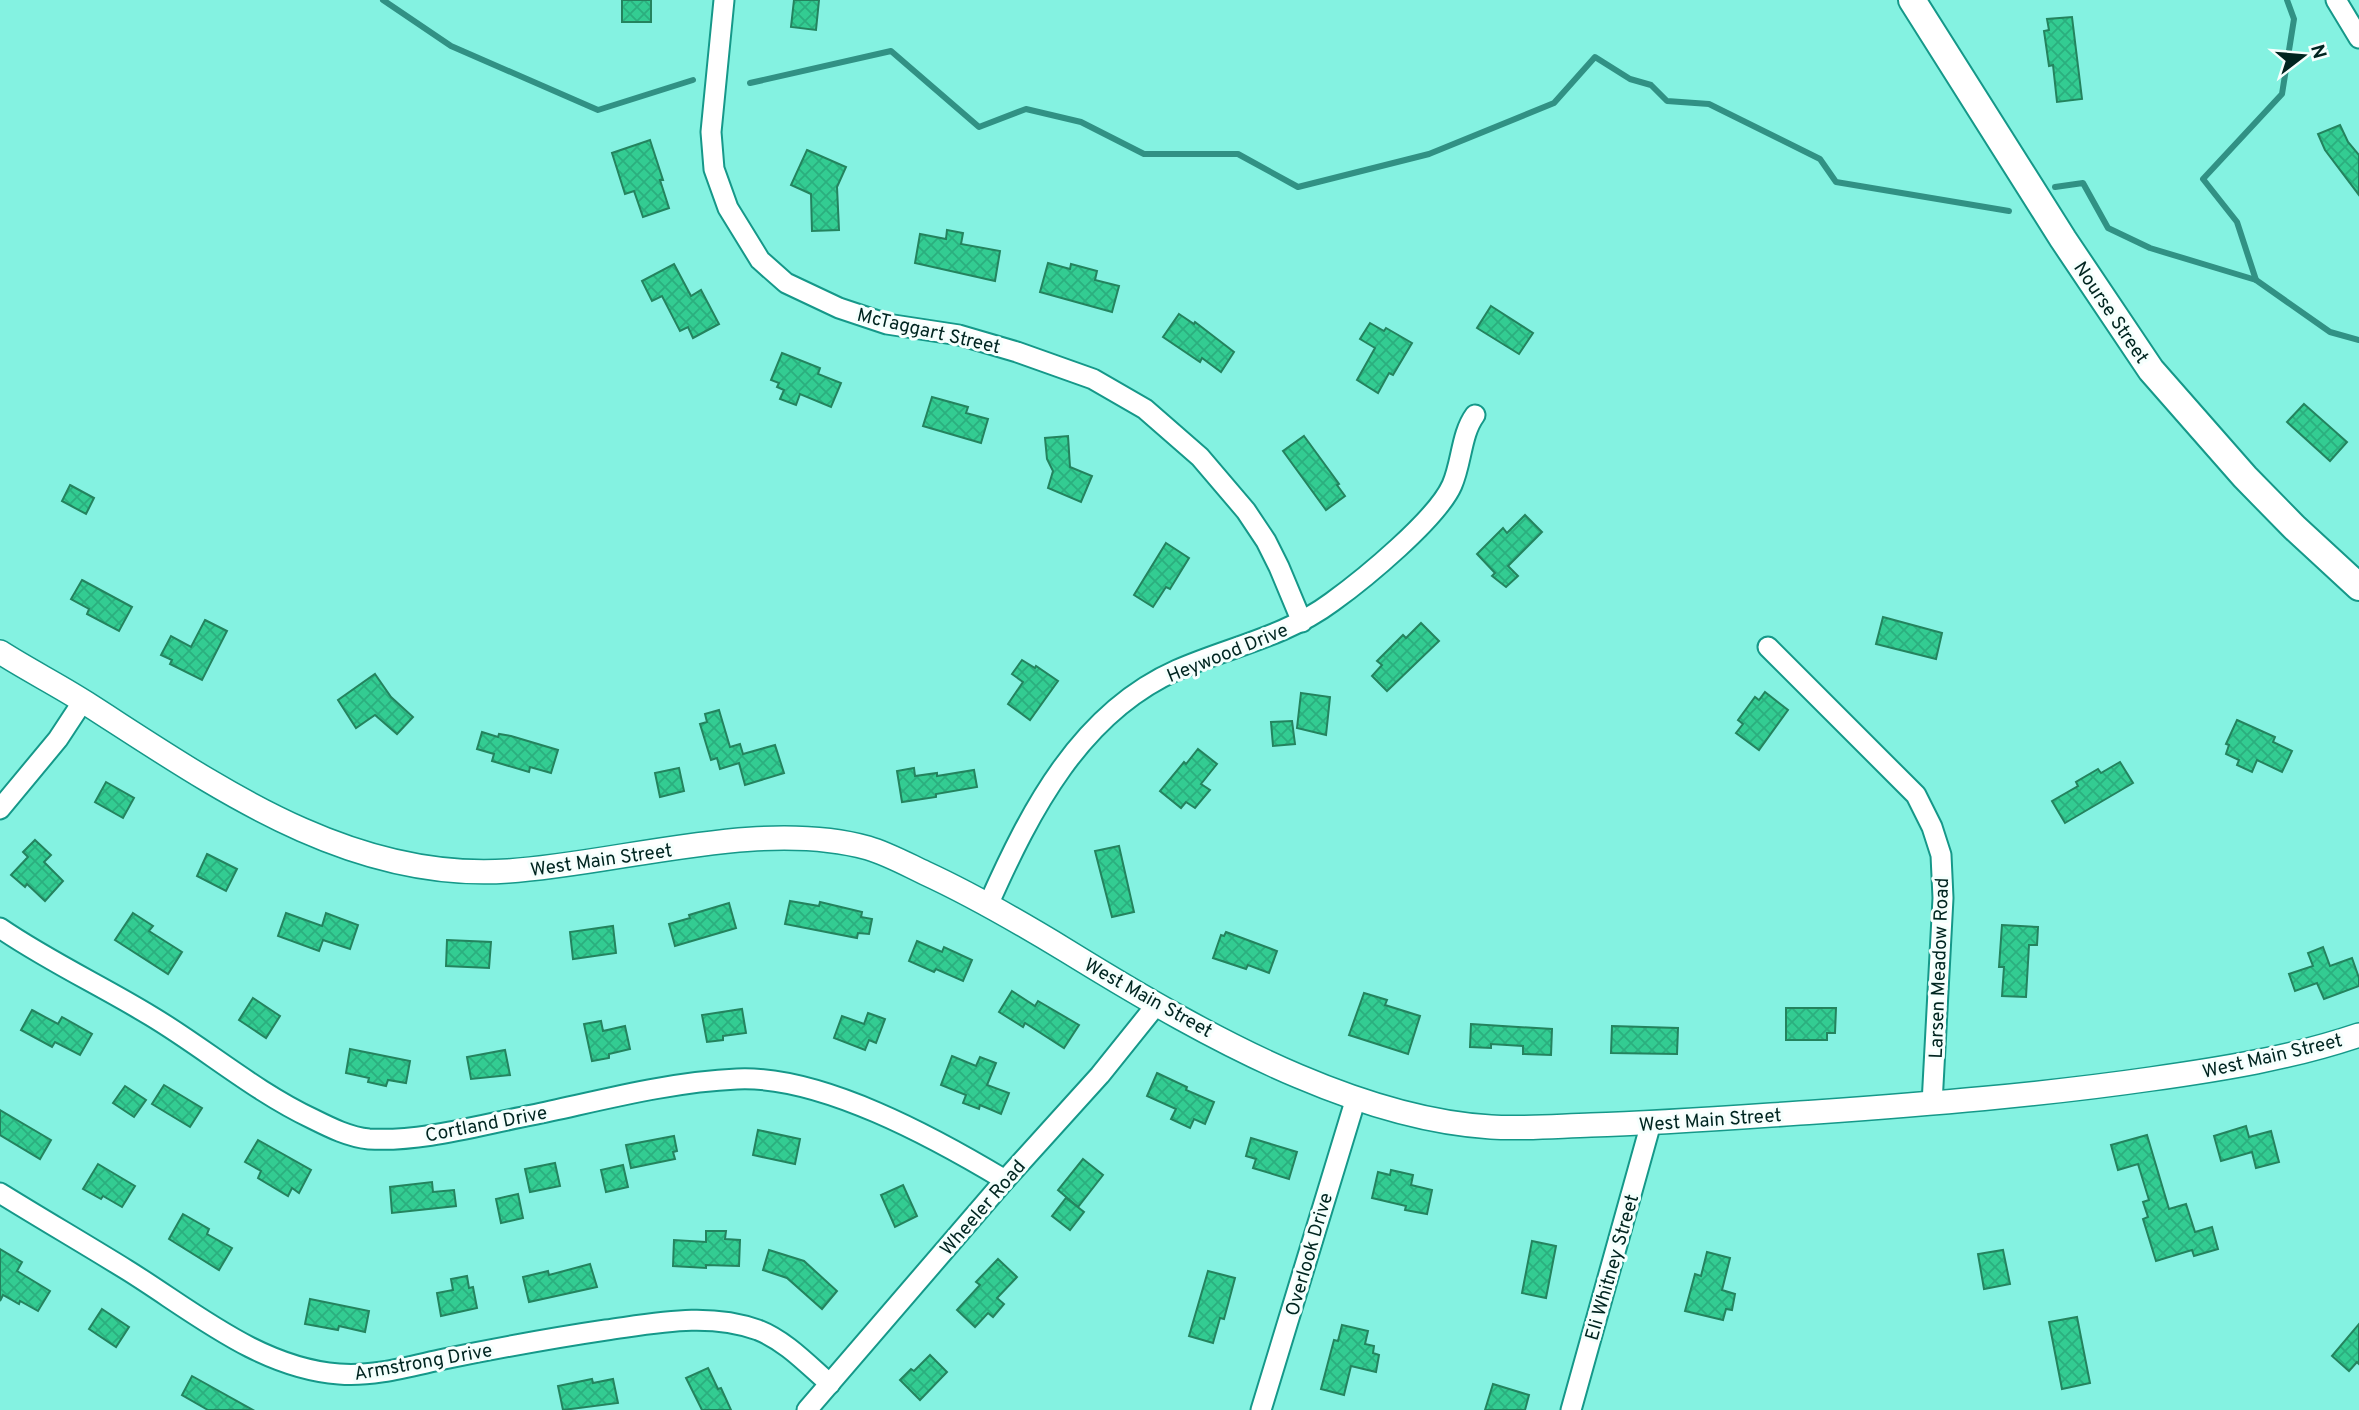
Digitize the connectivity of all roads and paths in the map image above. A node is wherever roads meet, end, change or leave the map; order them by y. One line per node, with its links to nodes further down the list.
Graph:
1 (724, 0): 8 (street, McTaggart Street)
2 (1912, 0): 7 (main road, Nourse Street)
3 (2336, 0): 4 (street)
4 (2353, 13): 5 (street)
5 (2359, 38)
6 (1475, 415): 8 (street, Heywood Drive)
7 (2359, 587)
8 (1302, 622): 13 (street, Heywood Drive)
9 (1768, 647): 18 (street, Larsen Meadow Road)
10 (0, 652): 11 (street, West Main Street)
11 (83, 701): 12 (street); 13 (street, West Main Street)
12 (0, 809)
13 (989, 903): 15 (street, West Main Street)
14 (0, 928): 20 (street, Cortland Drive)
15 (1157, 1004): 17 (street, West Main Street); 20 (street, Wheeler Road)
16 (2359, 1035): 18 (street, West Main Street)
17 (1356, 1098): 19 (street, West Main Street); 24 (street, Overlook Drive)
18 (1932, 1104): 19 (street, West Main Street)
19 (1651, 1124): 25 (street, Eli Whitney Street)
20 (1005, 1180): 22 (street, Wheeler Road)
21 (0, 1193): 22 (street, Armstrong Drive)
22 (830, 1384): 23 (street, Wheeler Road)
23 (807, 1410)
24 (1261, 1410)
25 (1571, 1410)

